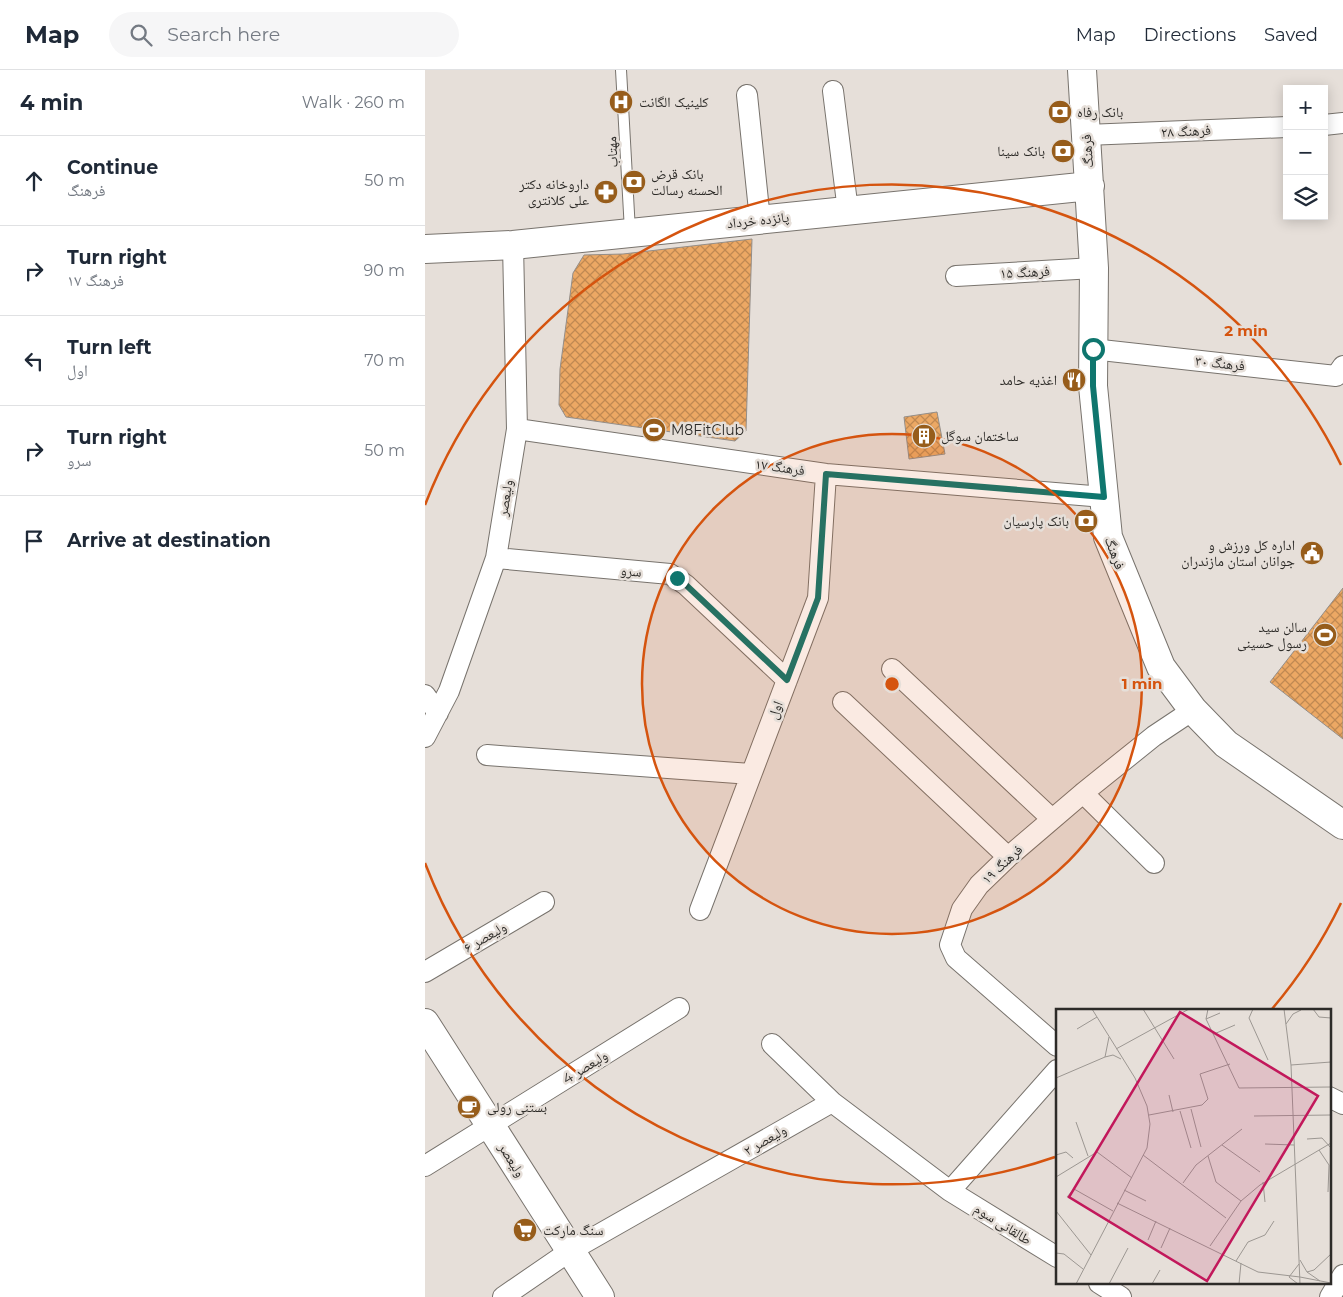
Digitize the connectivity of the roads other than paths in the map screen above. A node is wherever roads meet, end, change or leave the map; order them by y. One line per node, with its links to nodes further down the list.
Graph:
1 (621, 70): 12 (lane, مهتاب)
2 (1082, 70): 8 (main road, فرهنگ)
3 (833, 91): 10 (street)
4 (747, 95): 11 (street)
5 (1343, 123): 6 (street)
6 (1328, 125)
7 (1283, 126): 8 (street, فرهنگ ۲۸)
8 (1086, 135): 9 (main road, فرهنگ)
9 (1090, 186): 10 (main road, پانزده خرداد); 15 (main road, فرهنگ)
10 (848, 211): 11 (main road, پانزده خرداد)
11 (760, 220): 12 (main road, پانزده خرداد)
12 (630, 232): 13 (main road, پانزده خرداد)
13 (513, 245): 14 (main road, پانزده خرداد); 19 (street, ولیعصر)
14 (425, 249)
15 (1094, 268): 16 (street, فرهنگ ۱۵); 17 (main road, فرهنگ)
16 (956, 276)
17 (1093, 349): 18 (street, فرهنگ ۳۰); 21 (main road, فرهنگ)
18 (1343, 366)
19 (517, 430): 20 (street, فرهنگ ۱۷); 22 (street, ولیعصر)
20 (826, 474): 21 (street, فرهنگ ۱۷); 24 (street, اول)
21 (1104, 497): 27 (main road, فرهنگ)
22 (495, 558): 24 (street, سرو); 28 (street, ولیعصر)
23 (892, 669): 33 (street)
24 (787, 680): 31 (street, اول)
25 (425, 695): 28 (street)
26 (843, 702): 35 (street)
27 (1193, 710): 32 (street, فرهنگ ۱۹); 34 (main road, فرهنگ)
28 (438, 713): 29 (street, ولیعصر)
29 (425, 737)
30 (487, 755): 31 (street)
31 (751, 774): 38 (street, اول)
32 (1083, 793): 33 (street, فرهنگ ۱۹); 36 (street)
33 (1052, 819): 35 (street, فرهنگ ۱۹)
34 (1343, 825)
35 (1008, 857): 43 (street, فرهنگ ۱۹)
36 (1154, 863)
37 (544, 902): 39 (street, ولیعصر ۶)
38 (700, 910)
39 (425, 972)
40 (679, 1008): 48 (street, ولیعصر 4)
41 (425, 1023): 48 (main road, ولیعصر)
42 (772, 1044): 46 (street)
43 (1056, 1045)
44 (1056, 1071): 50 (street)
45 (1331, 1098): 47 (street)
46 (832, 1102): 50 (street); 51 (street, ولیعصر ٢)
47 (1343, 1104)
48 (491, 1126): 49 (street, ولیعصر 4); 51 (main road, ولیعصر)
49 (425, 1166)
50 (950, 1191): 52 (street, طالقانی سوم)
51 (570, 1251): 54 (street, ولیعصر ٢); 55 (main road, ولیعصر)
52 (1056, 1256)
53 (1343, 1275): 56 (street)
54 (503, 1297)
55 (600, 1297)
56 (1330, 1297)

